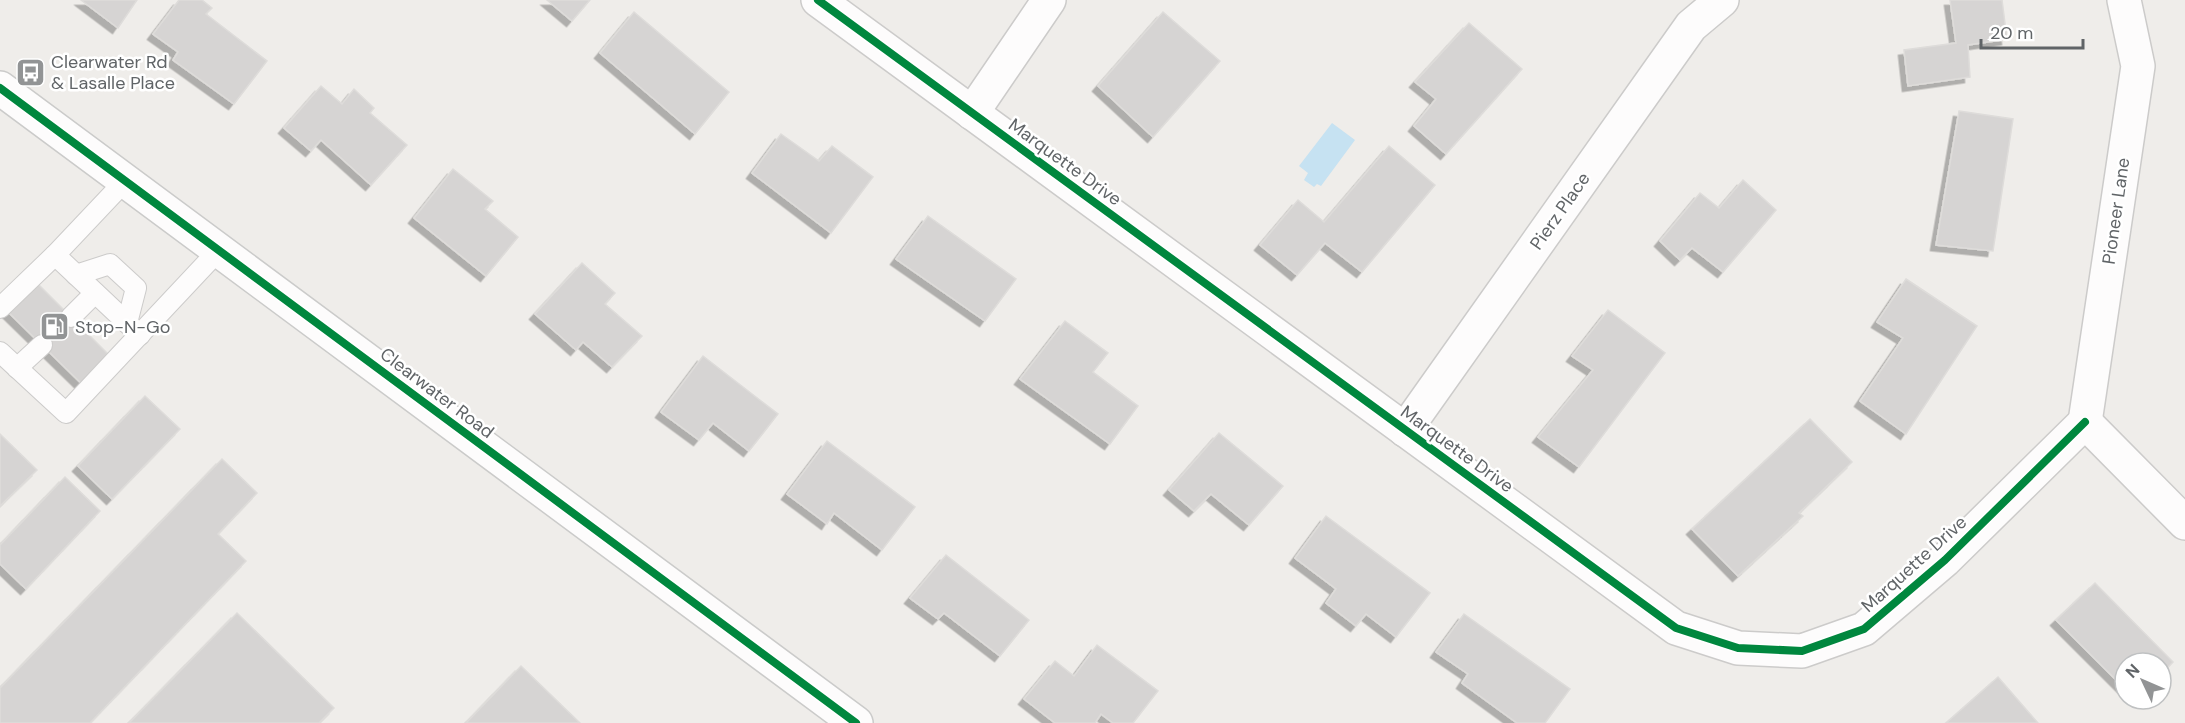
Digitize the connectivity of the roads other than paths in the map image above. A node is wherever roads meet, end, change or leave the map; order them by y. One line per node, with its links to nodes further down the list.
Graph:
1 (818, 0): 6 (street, Marquette Drive)
2 (1049, 0): 6 (street)
3 (1722, 0): 19 (street, Pierz Place)
4 (2124, 0): 18 (street, Pioneer Lane)
5 (0, 88): 7 (street, Clearwater Road)
6 (972, 113): 19 (street, Marquette Drive)
7 (125, 181): 8 (street, Clearwater Road); 9 (lane)
8 (219, 250): 14 (lane); 21 (street, Clearwater Road)
9 (55, 255): 10 (lane); 12 (lane)
10 (76, 275): 11 (lane); 14 (lane)
11 (95, 292): 13 (lane); 14 (lane)
12 (0, 308)
13 (71, 316)
14 (134, 329): 17 (lane)
15 (42, 345): 17 (lane)
16 (0, 351): 17 (lane)
17 (17, 368)
18 (2085, 422): 19 (street, Marquette Drive); 20 (street)
19 (1405, 430)
20 (2185, 523)
21 (856, 723)

